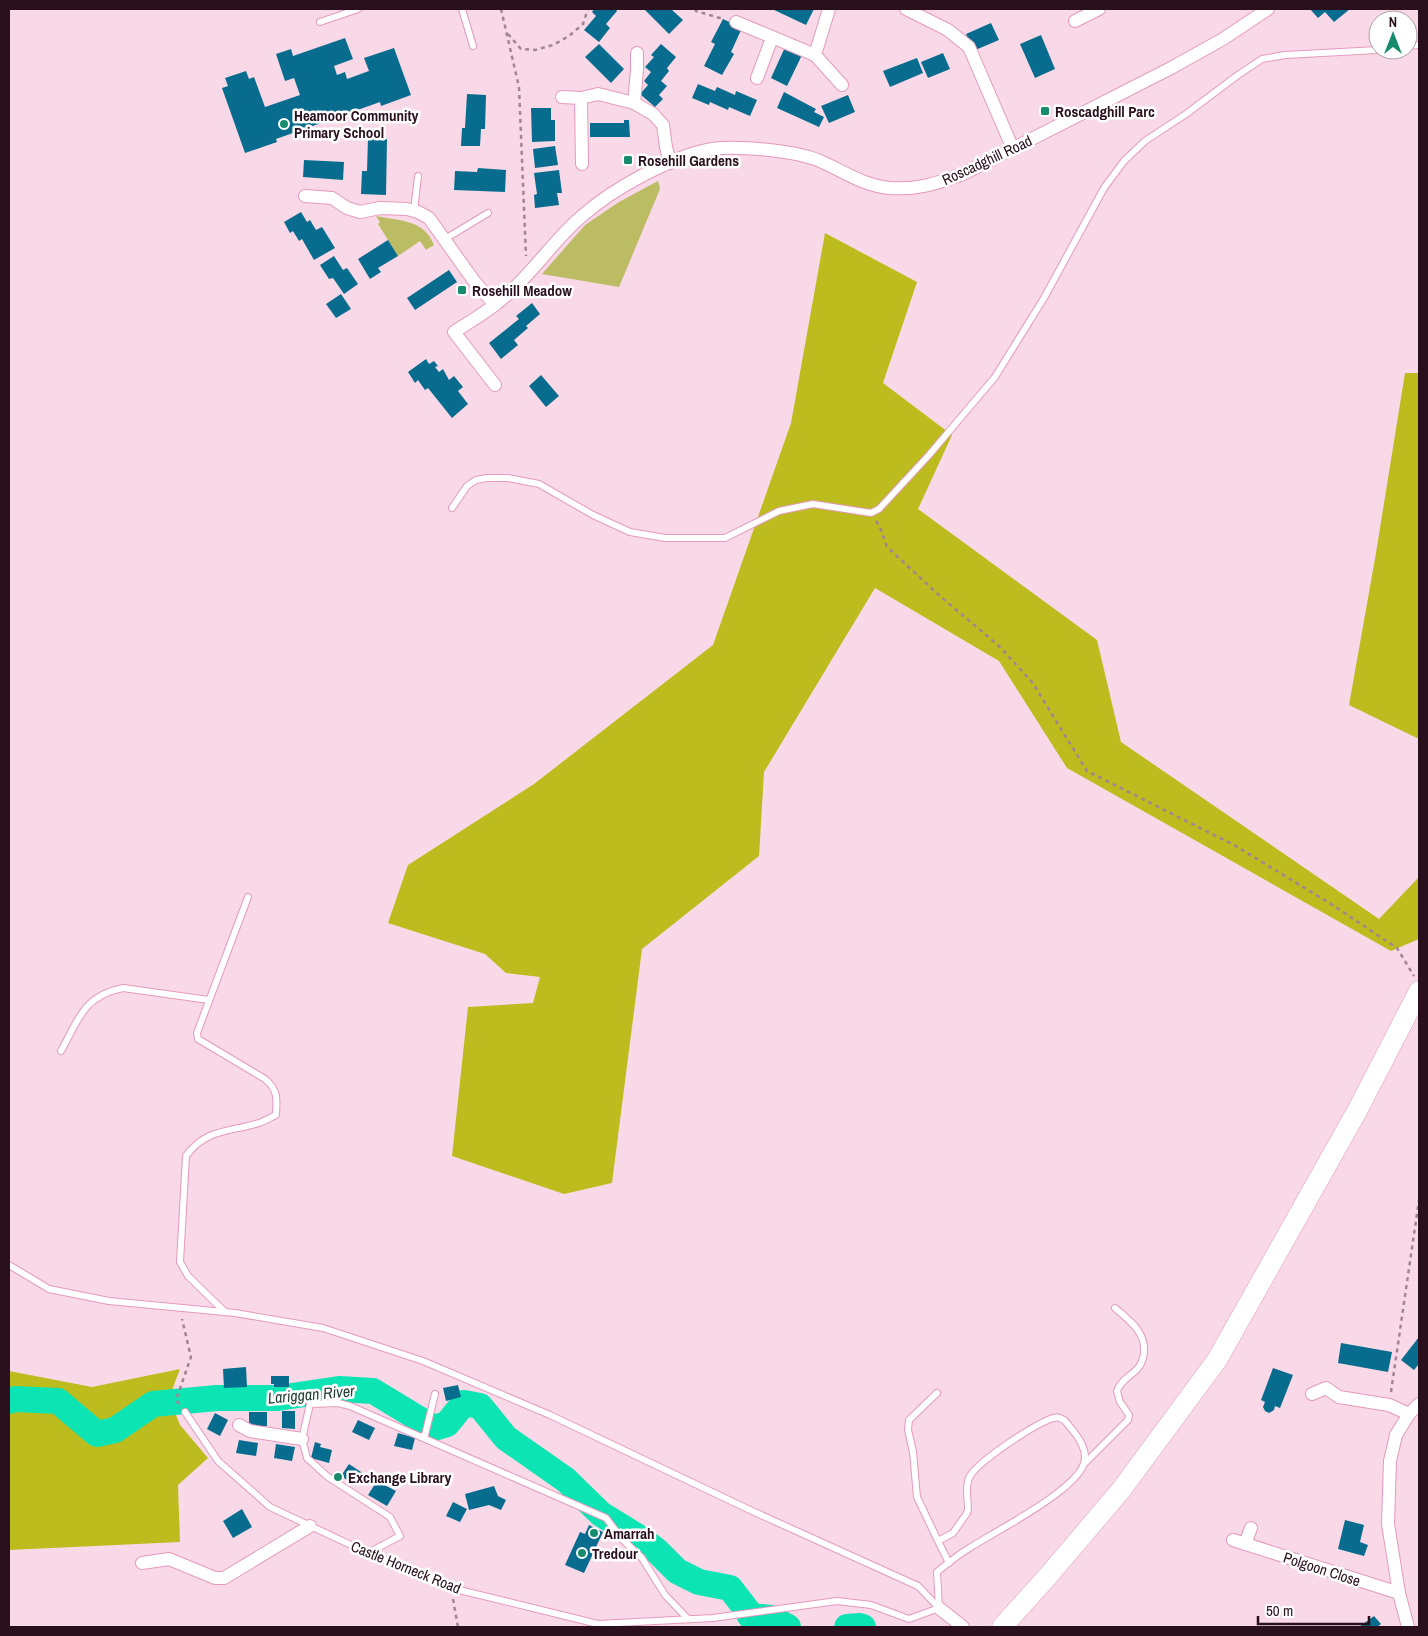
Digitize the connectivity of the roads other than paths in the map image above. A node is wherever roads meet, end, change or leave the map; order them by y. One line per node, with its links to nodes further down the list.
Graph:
1 (358, 9): 8 (lane)
2 (462, 9): 11 (lane)
3 (830, 9): 14 (street)
4 (1100, 9): 7 (street)
5 (910, 10): 20 (street)
6 (1259, 11): 20 (street, Roscadghill Road)
7 (1075, 21)
8 (320, 22)
9 (736, 22): 10 (street)
10 (772, 38): 14 (street); 15 (street)
11 (473, 46)
12 (1368, 51): 30 (lane)
13 (637, 53): 19 (street)
14 (814, 55): 16 (street)
15 (757, 78)
16 (842, 85)
17 (562, 97): 18 (street)
18 (581, 98): 19 (street); 22 (street)
19 (634, 103): 21 (street)
20 (1014, 149): 21 (street, Roscadghill Road)
21 (670, 163): 28 (street, Roscadghill Road)
22 (582, 164)
23 (418, 176): 25 (lane)
24 (305, 196): 25 (street)
25 (414, 211): 27 (street)
26 (488, 213): 27 (lane)
27 (445, 238): 28 (street)
28 (495, 305): 29 (street, Roscadghill Road)
29 (495, 386)
30 (452, 508)
31 (248, 897): 33 (lane)
32 (1417, 984): 58 (highway)
33 (209, 1000): 34 (lane); 37 (lane)
34 (61, 1051)
35 (9, 1265): 37 (lane)
36 (1115, 1308): 47 (lane)
37 (225, 1312): 55 (lane)
38 (937, 1393): 50 (lane)
39 (435, 1394): 45 (lane)
40 (1312, 1394): 43 (street)
41 (1419, 1404): 43 (street)
42 (185, 1412): 48 (lane, Castle Horneck Road)
43 (1409, 1414): 54 (street)
44 (238, 1425): 46 (street)
45 (423, 1436): 46 (lane); 56 (lane)
46 (302, 1439): 51 (lane)
47 (1085, 1463): 50 (lane); 53 (lane)
48 (310, 1526): 51 (lane, Castle Horneck Road); 52 (street)
49 (1251, 1528): 54 (street, Polgoon Close)
50 (938, 1541): 53 (lane)
51 (368, 1553): 56 (lane, Castle Horneck Road)
52 (142, 1563)
53 (949, 1563): 55 (lane)
54 (1399, 1593): 59 (street)
55 (939, 1608): 56 (lane, Castle Horneck Road); 57 (street)
56 (688, 1619)
57 (963, 1627)
58 (1002, 1627)
59 (1408, 1627)

